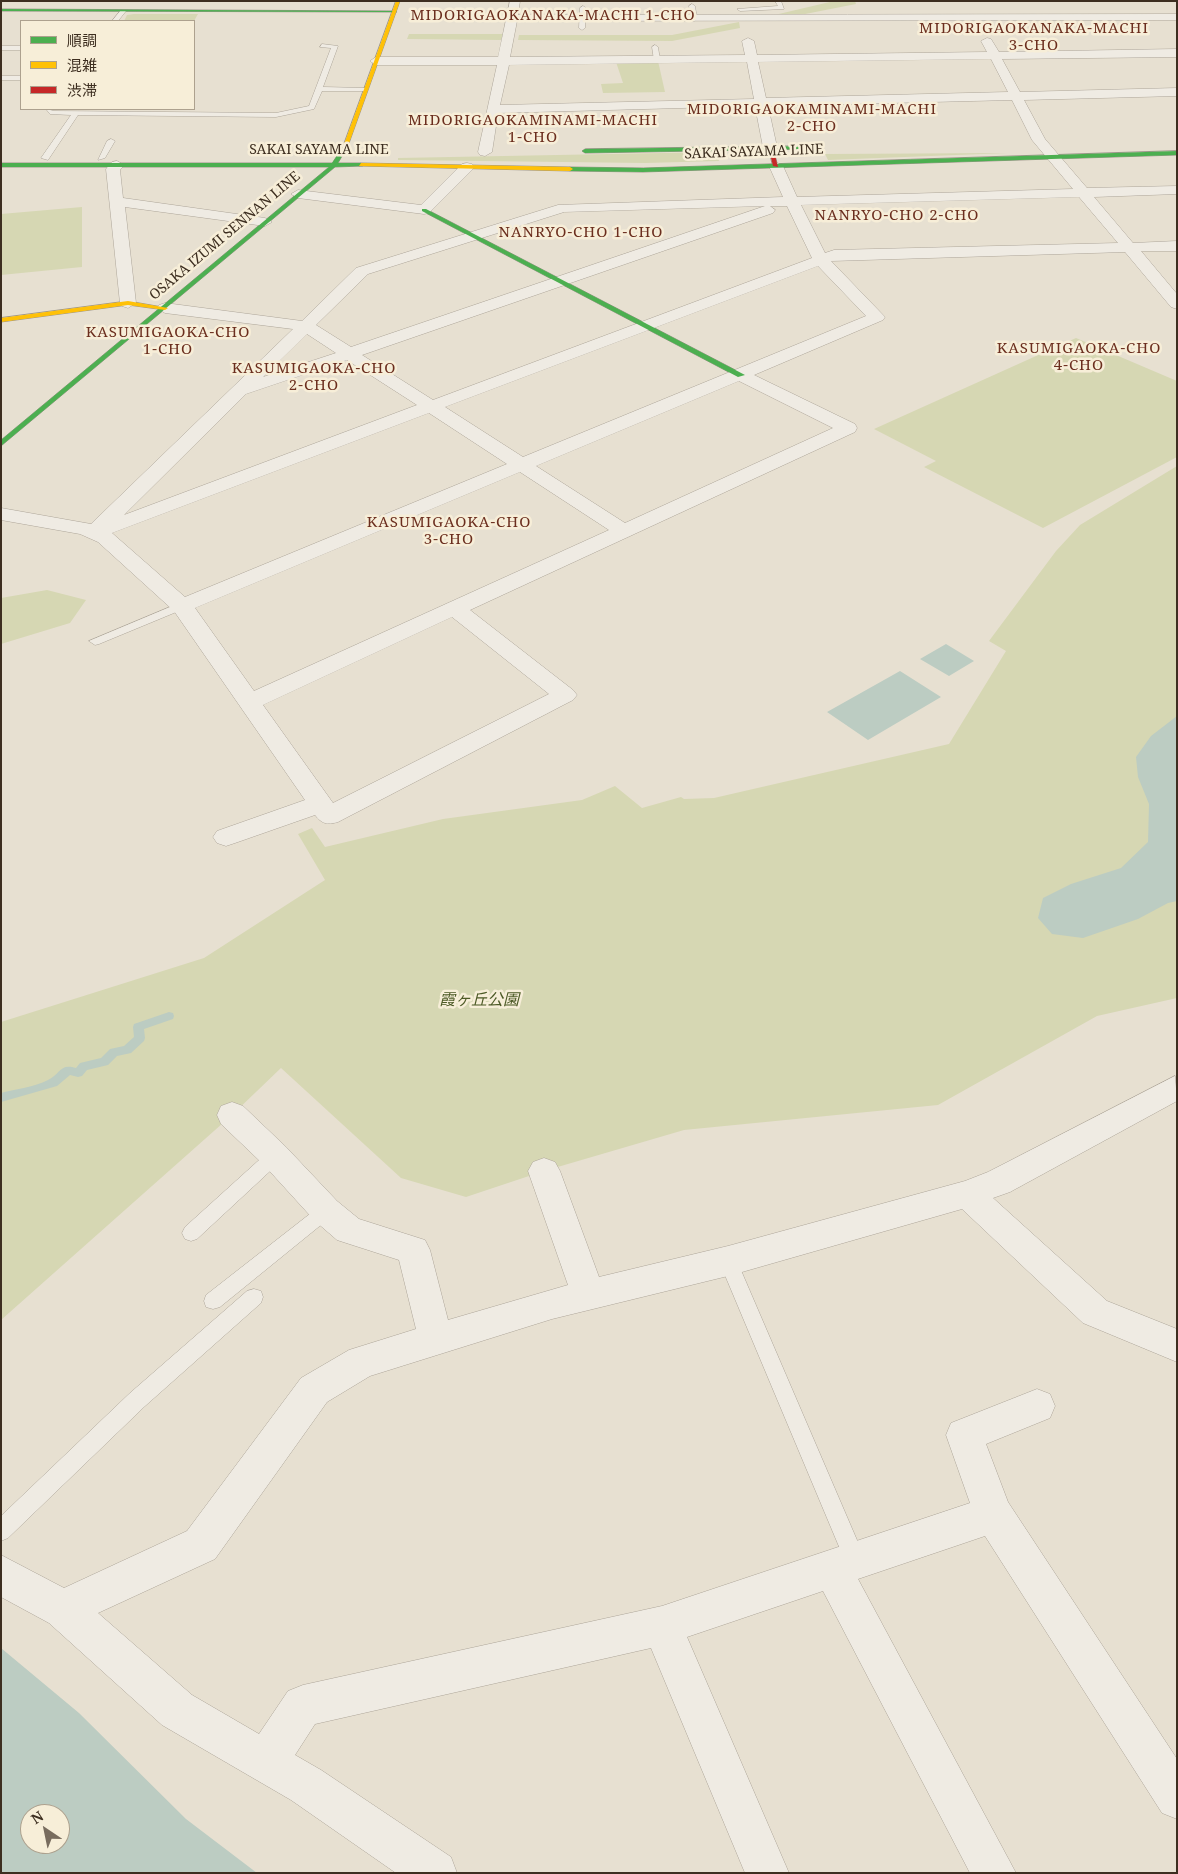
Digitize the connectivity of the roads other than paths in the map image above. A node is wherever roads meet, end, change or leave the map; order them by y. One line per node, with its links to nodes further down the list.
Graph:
1 (515, 1): 11 (street)
2 (778, 1): 7 (lane)
3 (964, 1): 9 (street)
4 (692, 6): 12 (lane)
5 (397, 7): 8 (main road); 24 (main road, OSAKA IZUMI SENNAN LINE)
6 (1, 10): 8 (main road)
7 (741, 10): 9 (street); 12 (street); 22 (street)
8 (123, 11): 13 (lane)
9 (973, 17): 10 (street); 21 (street)
10 (1177, 17)
11 (513, 18): 12 (street); 25 (street)
12 (694, 19)
13 (116, 20)
14 (1, 41): 15 (lane)
15 (20, 41)
16 (322, 46): 28 (lane)
17 (655, 47): 23 (lane)
18 (1, 48): 19 (lane)
19 (20, 48)
20 (1177, 53): 21 (street)
21 (994, 54): 22 (street); 31 (street)
22 (752, 58): 23 (street); 32 (street)
23 (657, 60): 25 (street)
24 (376, 61): 25 (street); 29 (main road, OSAKA IZUMI SENNAN LINE)
25 (505, 61): 33 (street)
26 (1, 78): 27 (lane)
27 (20, 78)
28 (320, 90): 29 (lane); 35 (lane)
29 (365, 90): 46 (main road, OSAKA IZUMI SENNAN LINE)
30 (1177, 92): 31 (street)
31 (1018, 96): 32 (street); 43 (street)
32 (761, 102): 33 (street); 38 (street)
33 (492, 109): 42 (street)
34 (50, 110): 35 (lane)
35 (75, 114): 47 (lane)
36 (111, 141): 48 (lane)
37 (1177, 145): 43 (main road, SAKAI SAYAMA LINE)
38 (770, 147): 39 (main road, SAKAI SAYAMA LINE); 41 (main road, SAKAI SAYAMA LINE); 53 (main road)
39 (821, 149)
40 (887, 150): 43 (main road, SAKAI SAYAMA LINE)
41 (569, 151)
42 (485, 152)
43 (1050, 152): 44 (main road, SAKAI SAYAMA LINE); 53 (main road, SAKAI SAYAMA LINE); 56 (street)
44 (1177, 153)
45 (412, 154): 46 (main road, SAKAI SAYAMA LINE)
46 (342, 155): 48 (main road, SAKAI SAYAMA LINE); 52 (main road, OSAKA IZUMI SENNAN LINE)
47 (45, 158): 48 (main road, SAKAI SAYAMA LINE); 49 (main road, SAKAI SAYAMA LINE)
48 (102, 158)
49 (1, 159)
50 (1, 165): 51 (main road, SAKAI SAYAMA LINE)
51 (117, 165): 52 (main road, SAKAI SAYAMA LINE); 59 (street)
52 (334, 165): 54 (main road, SAKAI SAYAMA LINE); 57 (main road, OSAKA IZUMI SENNAN LINE)
53 (776, 166): 54 (main road, SAKAI SAYAMA LINE); 58 (street)
54 (467, 167): 60 (street)
55 (1177, 190): 56 (street)
56 (1083, 193): 58 (street); 64 (street)
57 (298, 194): 60 (street); 61 (main road, OSAKA IZUMI SENNAN LINE)
58 (793, 201): 62 (street); 65 (street); 66 (street)
59 (118, 202): 61 (street); 67 (street)
60 (424, 210): 62 (main road)
61 (265, 222): 69 (main road, OSAKA IZUMI SENNAN LINE)
62 (474, 236): 66 (main road); 72 (street)
63 (1177, 246): 64 (street)
64 (1128, 247): 65 (street); 68 (street)
65 (820, 258): 71 (street); 74 (street)
66 (562, 282): 71 (main road); 73 (street)
67 (128, 303): 69 (main road); 70 (main road)
68 (1177, 304)
69 (165, 308): 72 (street); 77 (main road, OSAKA IZUMI SENNAN LINE)
70 (1, 320)
71 (644, 325): 74 (main road); 76 (street)
72 (306, 326): 73 (street); 75 (street)
73 (350, 355): 75 (street); 76 (street)
74 (741, 375): 78 (street); 80 (street)
75 (239, 392): 81 (street)
76 (429, 406): 78 (street); 81 (street)
77 (1, 444)
78 (521, 466): 80 (street); 82 (street)
79 (1, 514): 81 (street)
80 (624, 531): 83 (street)
81 (94, 533): 82 (street)
82 (182, 606): 84 (lane); 85 (street)
83 (454, 608): 85 (street); 86 (street)
84 (95, 641)
85 (250, 702): 86 (street)
86 (320, 804): 87 (street)
87 (226, 837)
88 (1177, 1089): 92 (street)
89 (232, 1115): 90 (street)
90 (275, 1156): 93 (street); 94 (lane)
91 (544, 1171): 96 (street)
92 (967, 1194): 95 (street); 100 (street)
93 (326, 1211): 98 (lane); 99 (street)
94 (191, 1233)
95 (728, 1261): 96 (street); 104 (lane)
96 (588, 1294): 99 (street)
97 (254, 1297): 103 (lane)
98 (213, 1302)
99 (435, 1338): 105 (street)
100 (1177, 1346)
101 (1037, 1406): 102 (street)
102 (994, 1514): 104 (street); 108 (street)
103 (1, 1531)
104 (843, 1565): 106 (street); 111 (street)
105 (31, 1592): 107 (street)
106 (662, 1626): 107 (street); 110 (street)
107 (266, 1761): 109 (street)
108 (1177, 1798)
109 (435, 1873)
110 (767, 1873)
111 (994, 1873)

